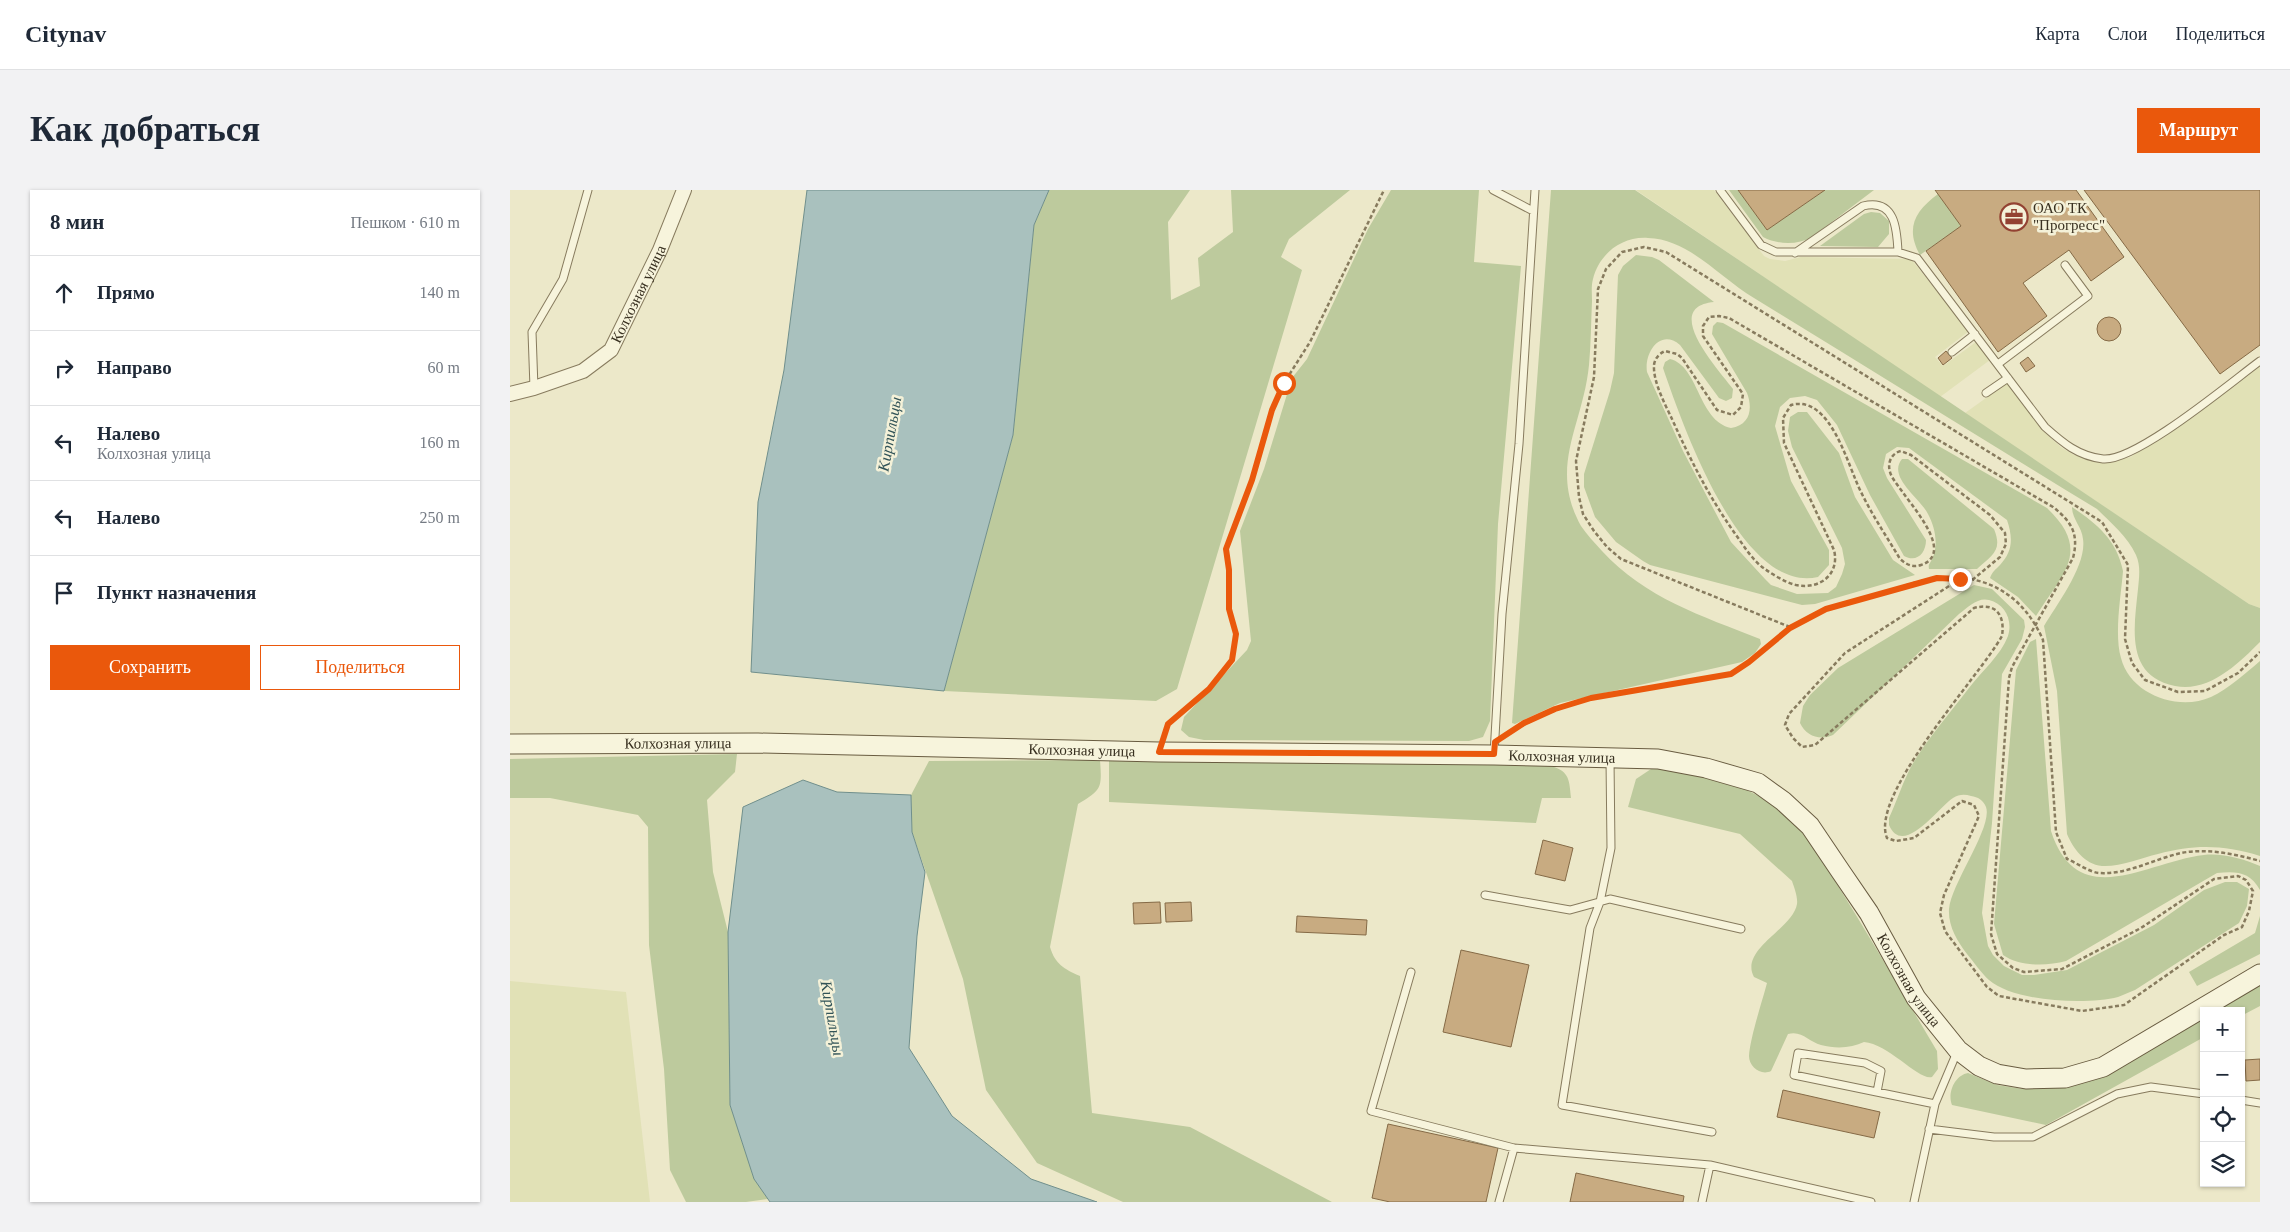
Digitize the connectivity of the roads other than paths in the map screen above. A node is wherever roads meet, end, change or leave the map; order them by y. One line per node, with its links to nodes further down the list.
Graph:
1 (588, 190): 15 (lane)
2 (684, 190): 15 (street, Колхозная улица)
3 (1493, 190): 6 (lane)
4 (1535, 190): 6 (lane)
5 (1720, 190): 8 (lane)
6 (1533, 211): 19 (lane)
7 (1898, 252): 8 (lane); 8 (lane); 10 (lane)
8 (1795, 253)
9 (2065, 265): 13 (lane)
10 (1975, 334): 11 (lane); 13 (lane)
11 (1952, 352)
12 (2260, 361): 14 (lane)
13 (1998, 364): 14 (lane)
14 (2008, 378): 16 (lane)
15 (534, 388): 17 (street, Колхозная улица)
16 (1986, 393)
17 (510, 394)
18 (510, 744): 19 (main road, Колхозная улица)
19 (1495, 748): 20 (main road, Колхозная улица)
20 (1610, 756): 22 (lane); 26 (main road, Колхозная улица)
21 (1485, 895): 22 (lane)
22 (1600, 902): 23 (lane); 33 (lane)
23 (1741, 929)
24 (1411, 972): 34 (lane)
25 (2260, 974): 26 (main road, Колхозная улица)
26 (1958, 1050): 31 (lane)
27 (1877, 1092): 27 (lane); 31 (lane)
28 (2200, 1093): 32 (lane)
29 (2245, 1101): 30 (lane)
30 (2260, 1103)
31 (1935, 1104): 32 (lane)
32 (1929, 1128): 39 (lane)
33 (1712, 1132)
34 (1514, 1148): 35 (lane); 36 (lane)
35 (1710, 1165): 37 (lane); 38 (lane)
36 (1499, 1202)
37 (1702, 1202)
38 (1871, 1202)
39 (1914, 1202)

